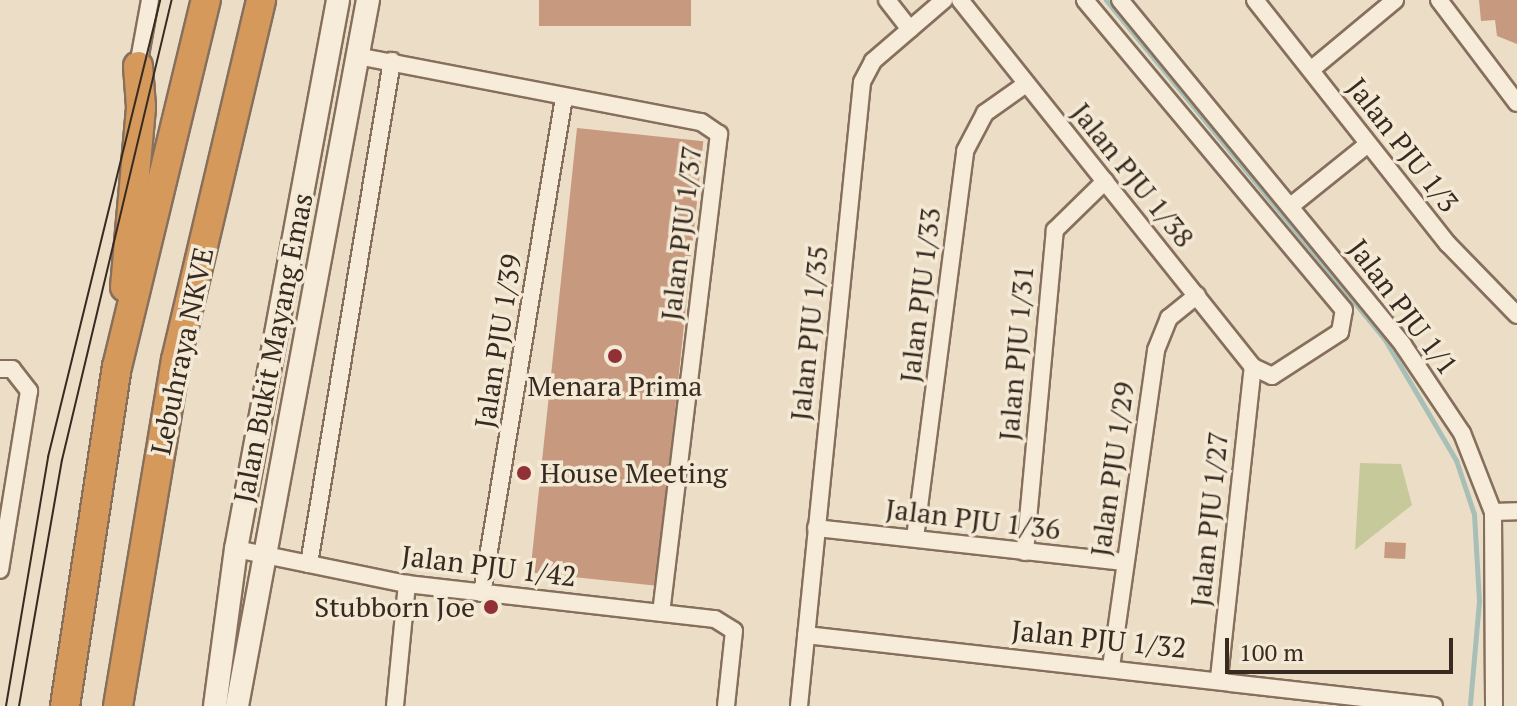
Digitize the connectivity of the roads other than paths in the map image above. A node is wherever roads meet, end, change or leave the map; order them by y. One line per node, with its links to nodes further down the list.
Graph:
1 (150, 0): 17 (street)
2 (206, 0): 28 (highway, Lebuhraya NKVE)
3 (261, 0): 50 (highway, Lebuhraya NKVE)
4 (338, 0): 20 (main road, Jalan Bukit Mayang Emas)
5 (368, 0): 15 (main road, Jalan Bukit Mayang Emas)
6 (887, 0): 14 (street)
7 (944, 0): 14 (street, Jalan PJU 1/35)
8 (960, 0): 19 (street, Jalan PJU 1/38)
9 (1085, 0): 31 (street, Jalan PJU 1/1)
10 (1120, 0): 25 (street, Jalan PJU 1/1)
11 (1255, 0): 18 (street, Jalan PJU 1/3)
12 (1395, 0): 18 (street)
13 (1439, 0): 22 (street)
14 (910, 29): 34 (street, Jalan PJU 1/35)
15 (357, 56): 16 (street, Jalan PJU 1/37); 20 (main road); 38 (main road, Jalan Bukit Mayang Emas)
16 (392, 61): 21 (street, Jalan PJU 1/37); 40 (street)
17 (138, 66): 28 (highway)
18 (1312, 69): 23 (street, Jalan PJU 1/3)
19 (1026, 84): 24 (street, Jalan PJU 1/38); 35 (street, Jalan PJU 1/33)
20 (322, 90): 36 (main road, Jalan Bukit Mayang Emas)
21 (564, 97): 43 (street, Jalan PJU 1/39); 44 (street, Jalan PJU 1/37)
22 (1517, 103)
23 (1368, 144): 25 (street); 27 (street, Jalan PJU 1/3)
24 (1105, 181): 26 (street, Jalan PJU 1/38); 37 (street, Jalan PJU 1/31)
25 (1292, 205): 33 (street, Jalan PJU 1/1)
26 (1197, 295): 29 (street, Jalan PJU 1/38); 39 (street, Jalan PJU 1/29)
27 (1515, 306)
28 (117, 367): 49 (highway, Lebuhraya NKVE)
29 (1253, 367): 31 (street, Jalan PJU 1/38); 47 (street, Jalan PJU 1/27)
30 (0, 369): 41 (street)
31 (1272, 376)
32 (1517, 511): 33 (street)
33 (1493, 512): 57 (street, Jalan PJU 1/1)
34 (816, 528): 35 (street, Jalan PJU 1/36); 45 (street, Jalan PJU 1/35)
35 (915, 538): 37 (street, Jalan PJU 1/36)
36 (236, 549): 38 (street, Jalan PJU 1/42); 51 (main road, Jalan Bukit Mayang Emas)
37 (1025, 552): 39 (street, Jalan PJU 1/36)
38 (265, 554): 40 (street, Jalan PJU 1/42); 52 (main road, Jalan Bukit Mayang Emas)
39 (1125, 562): 46 (street, Jalan PJU 1/29)
40 (309, 564): 42 (street, Jalan PJU 1/42)
41 (0, 570)
42 (407, 584): 43 (street, Jalan PJU 1/42); 53 (street)
43 (482, 593): 44 (street, Jalan PJU 1/42)
44 (661, 613): 54 (street, Jalan PJU 1/42)
45 (806, 635): 46 (street, Jalan PJU 1/32); 55 (street, Jalan PJU 1/35)
46 (1111, 667): 47 (street, Jalan PJU 1/32)
47 (1219, 678): 48 (street, Jalan PJU 1/32)
48 (1350, 701): 56 (street, Jalan PJU 1/32)
49 (65, 706)
50 (118, 706)
51 (215, 706)
52 (237, 706)
53 (395, 706)
54 (726, 706)
55 (799, 706)
56 (1434, 706)
57 (1494, 706)

